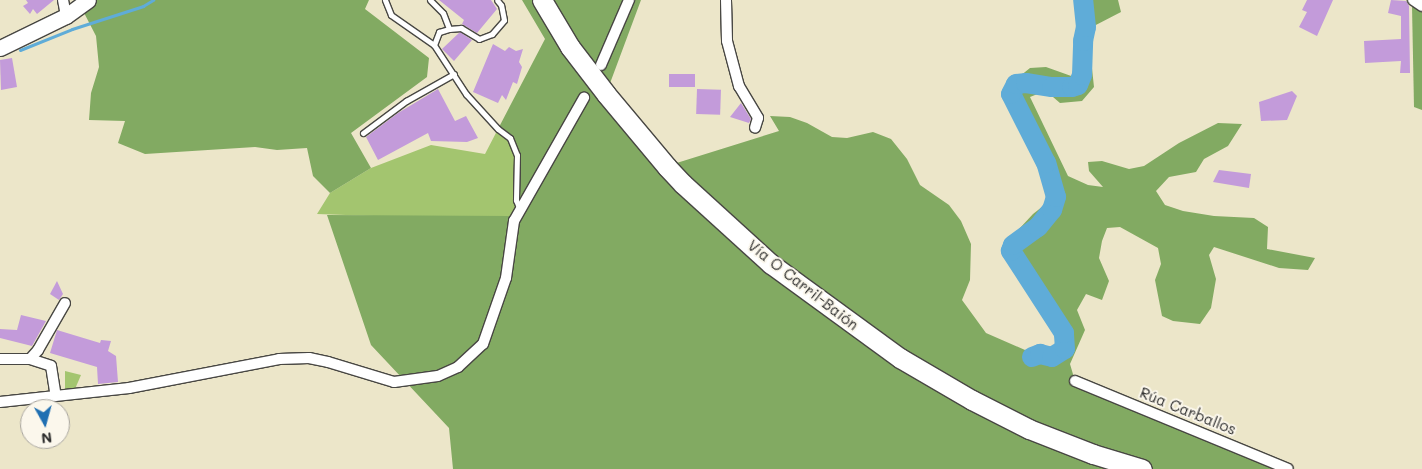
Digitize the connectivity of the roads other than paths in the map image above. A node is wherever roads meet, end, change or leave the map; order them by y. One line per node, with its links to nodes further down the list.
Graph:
1 (62, 0): 11 (street)
2 (88, 0): 11 (street)
3 (385, 0): 13 (lane)
4 (430, 0): 12 (lane)
5 (496, 0): 12 (lane)
6 (542, 0): 27 (highway, Vía O Carril-Baión)
7 (629, 0): 15 (street)
8 (726, 0): 18 (street)
9 (1414, 0): 10 (street)
10 (1422, 6)
11 (66, 16): 14 (street)
12 (449, 29): 13 (lane)
13 (434, 45): 16 (lane)
14 (0, 48)
15 (601, 65)
16 (454, 74): 19 (lane); 20 (lane)
17 (584, 98): 20 (street)
18 (754, 128)
19 (364, 133)
20 (521, 210): 25 (street)
21 (65, 303): 23 (street)
22 (0, 359): 23 (street)
23 (30, 359): 25 (street)
24 (1075, 381): 28 (street, Rúa Carballos)
25 (56, 396): 26 (street)
26 (0, 402)
27 (1142, 469)
28 (1288, 469)

